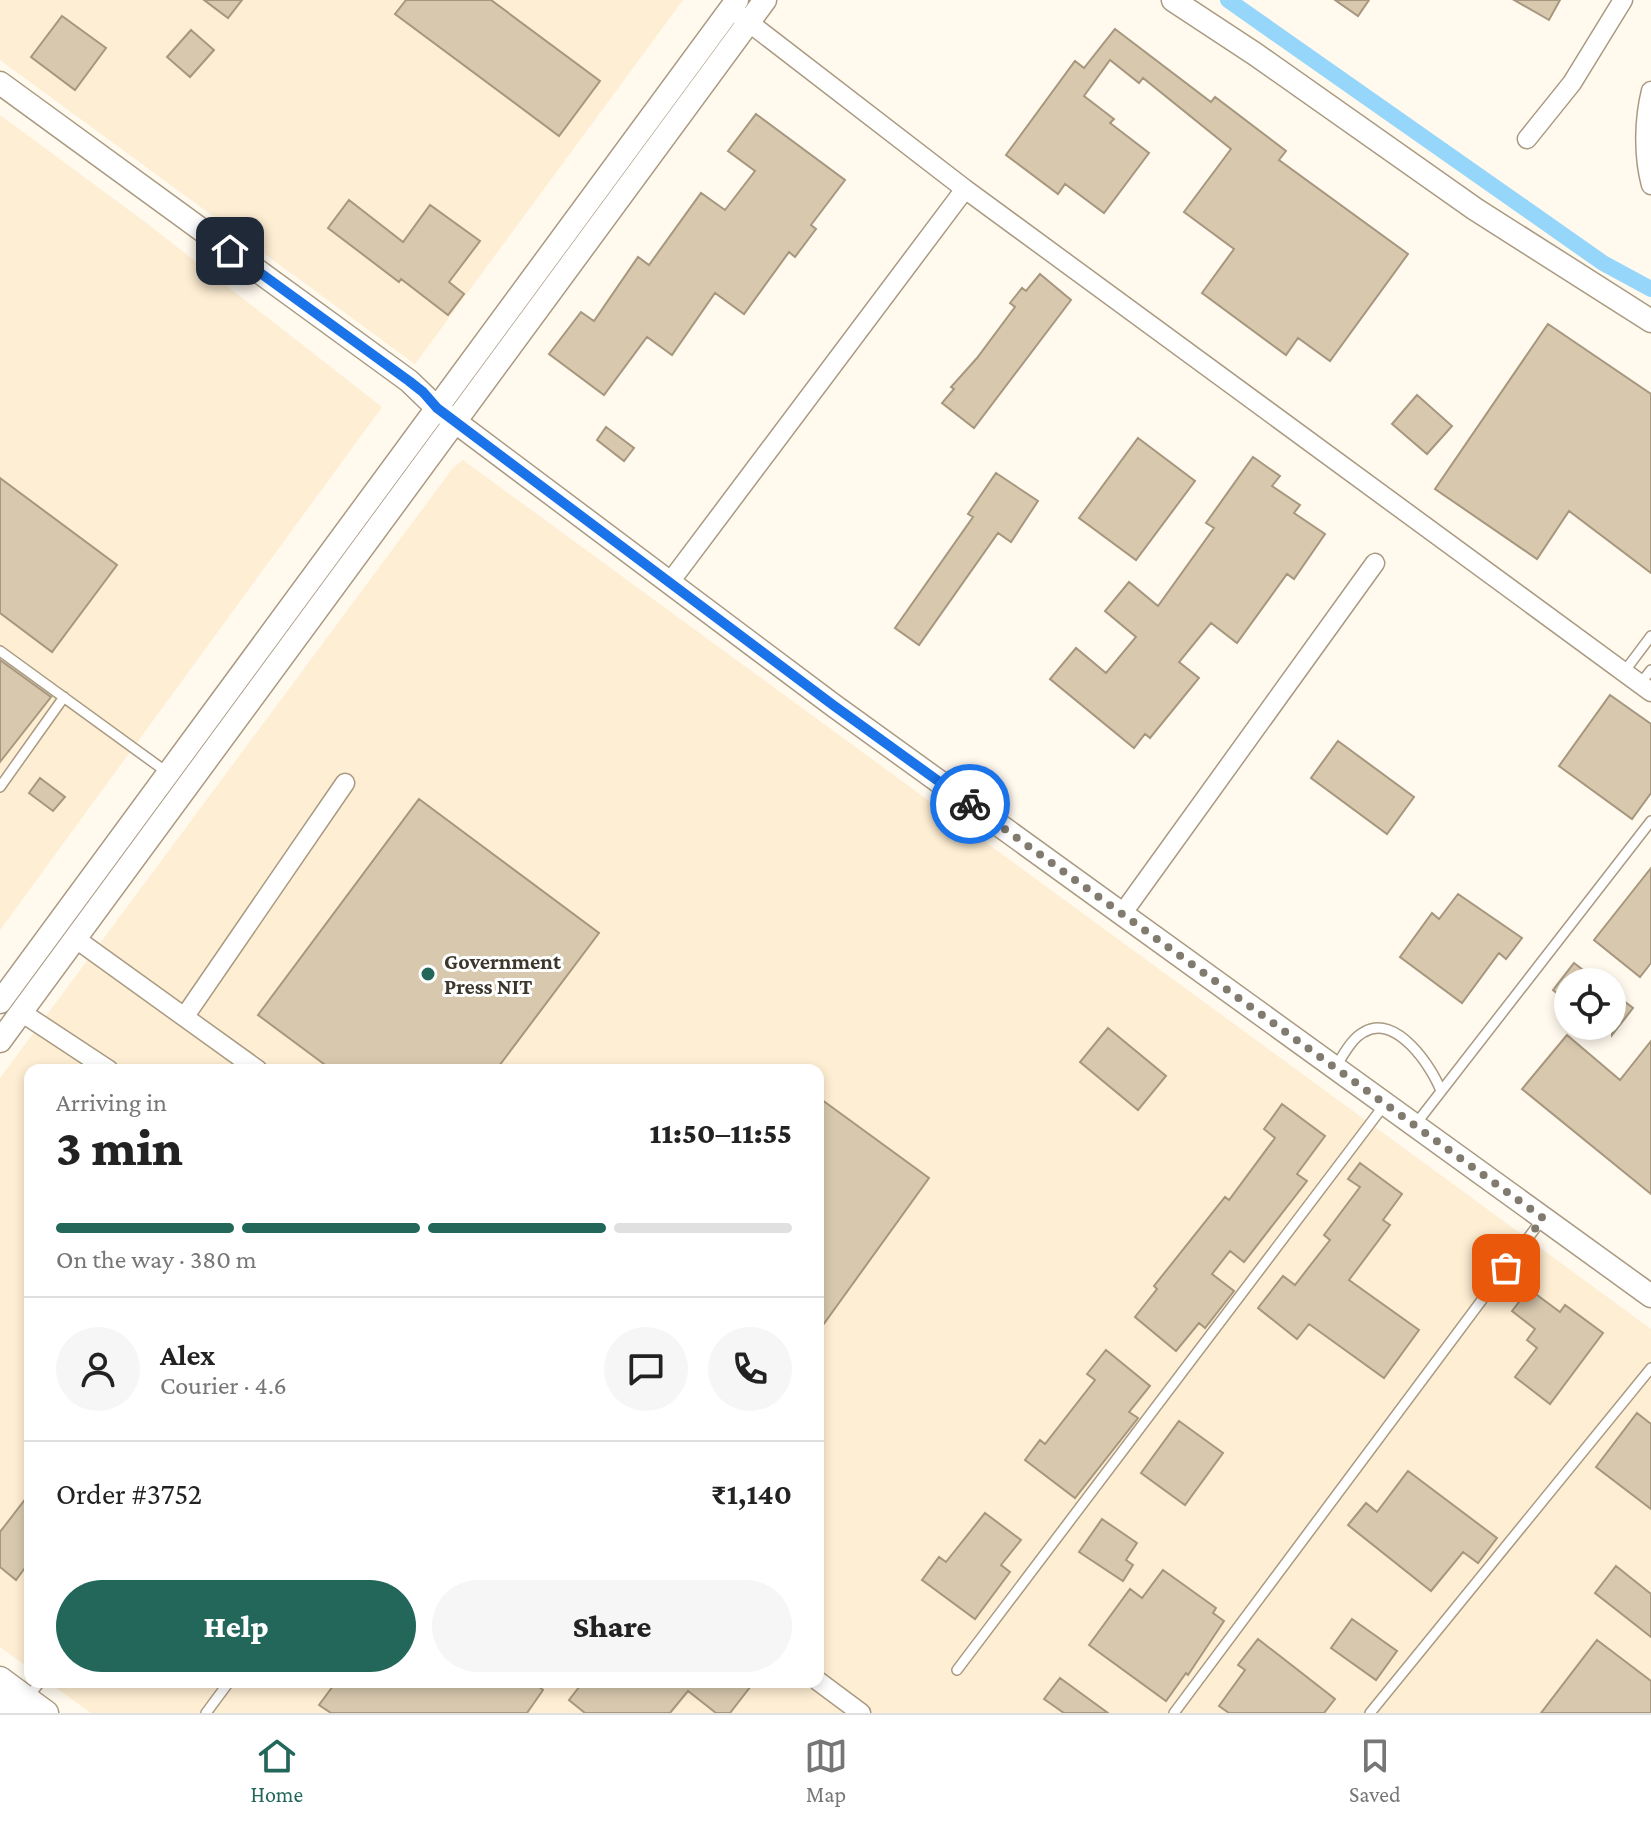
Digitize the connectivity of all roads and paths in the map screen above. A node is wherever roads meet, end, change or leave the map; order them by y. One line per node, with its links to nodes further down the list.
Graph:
1 (765, 0): 4 (street)
2 (1173, 0): 10 (street)
3 (1623, 0): 7 (street)
4 (734, 8): 9 (street); 11 (street); 12 (street)
5 (0, 83): 11 (street)
6 (1651, 91): 8 (street)
7 (1527, 139)
8 (1651, 185)
9 (965, 189): 14 (street); 17 (street)
10 (1651, 321)
11 (437, 408): 12 (street); 20 (street)
12 (457, 422): 14 (street); 25 (street)
13 (1375, 563): 24 (street)
14 (670, 582): 24 (street)
15 (1651, 636): 17 (lane)
16 (0, 651): 19 (lane)
17 (1624, 672): 18 (street)
18 (1647, 682)
19 (64, 697): 20 (lane); 22 (lane)
20 (168, 773): 26 (street)
21 (345, 783): 28 (street)
22 (0, 787)
23 (1651, 821): 33 (lane)
24 (1122, 914): 32 (street)
25 (76, 939): 27 (street); 28 (street)
26 (0, 1002)
27 (21, 1012): 29 (street); 30 (street)
28 (185, 1016): 31 (street)
29 (0, 1041)
30 (100, 1064)
31 (249, 1064)
32 (1335, 1067): 33 (lane); 34 (street)
33 (1441, 1091): 35 (lane)
34 (1385, 1104): 35 (street); 39 (lane)
35 (1415, 1125): 36 (street)
36 (1543, 1218): 37 (street); 47 (lane)
37 (1651, 1296)
38 (1651, 1368): 48 (lane)
39 (957, 1670)
40 (0, 1679): 44 (main road)
41 (824, 1685): 46 (street)
42 (225, 1688): 45 (lane)
43 (0, 1702): 44 (main road)
44 (32, 1702)
45 (206, 1713)
46 (861, 1713)
47 (1174, 1713)
48 (1370, 1713)

